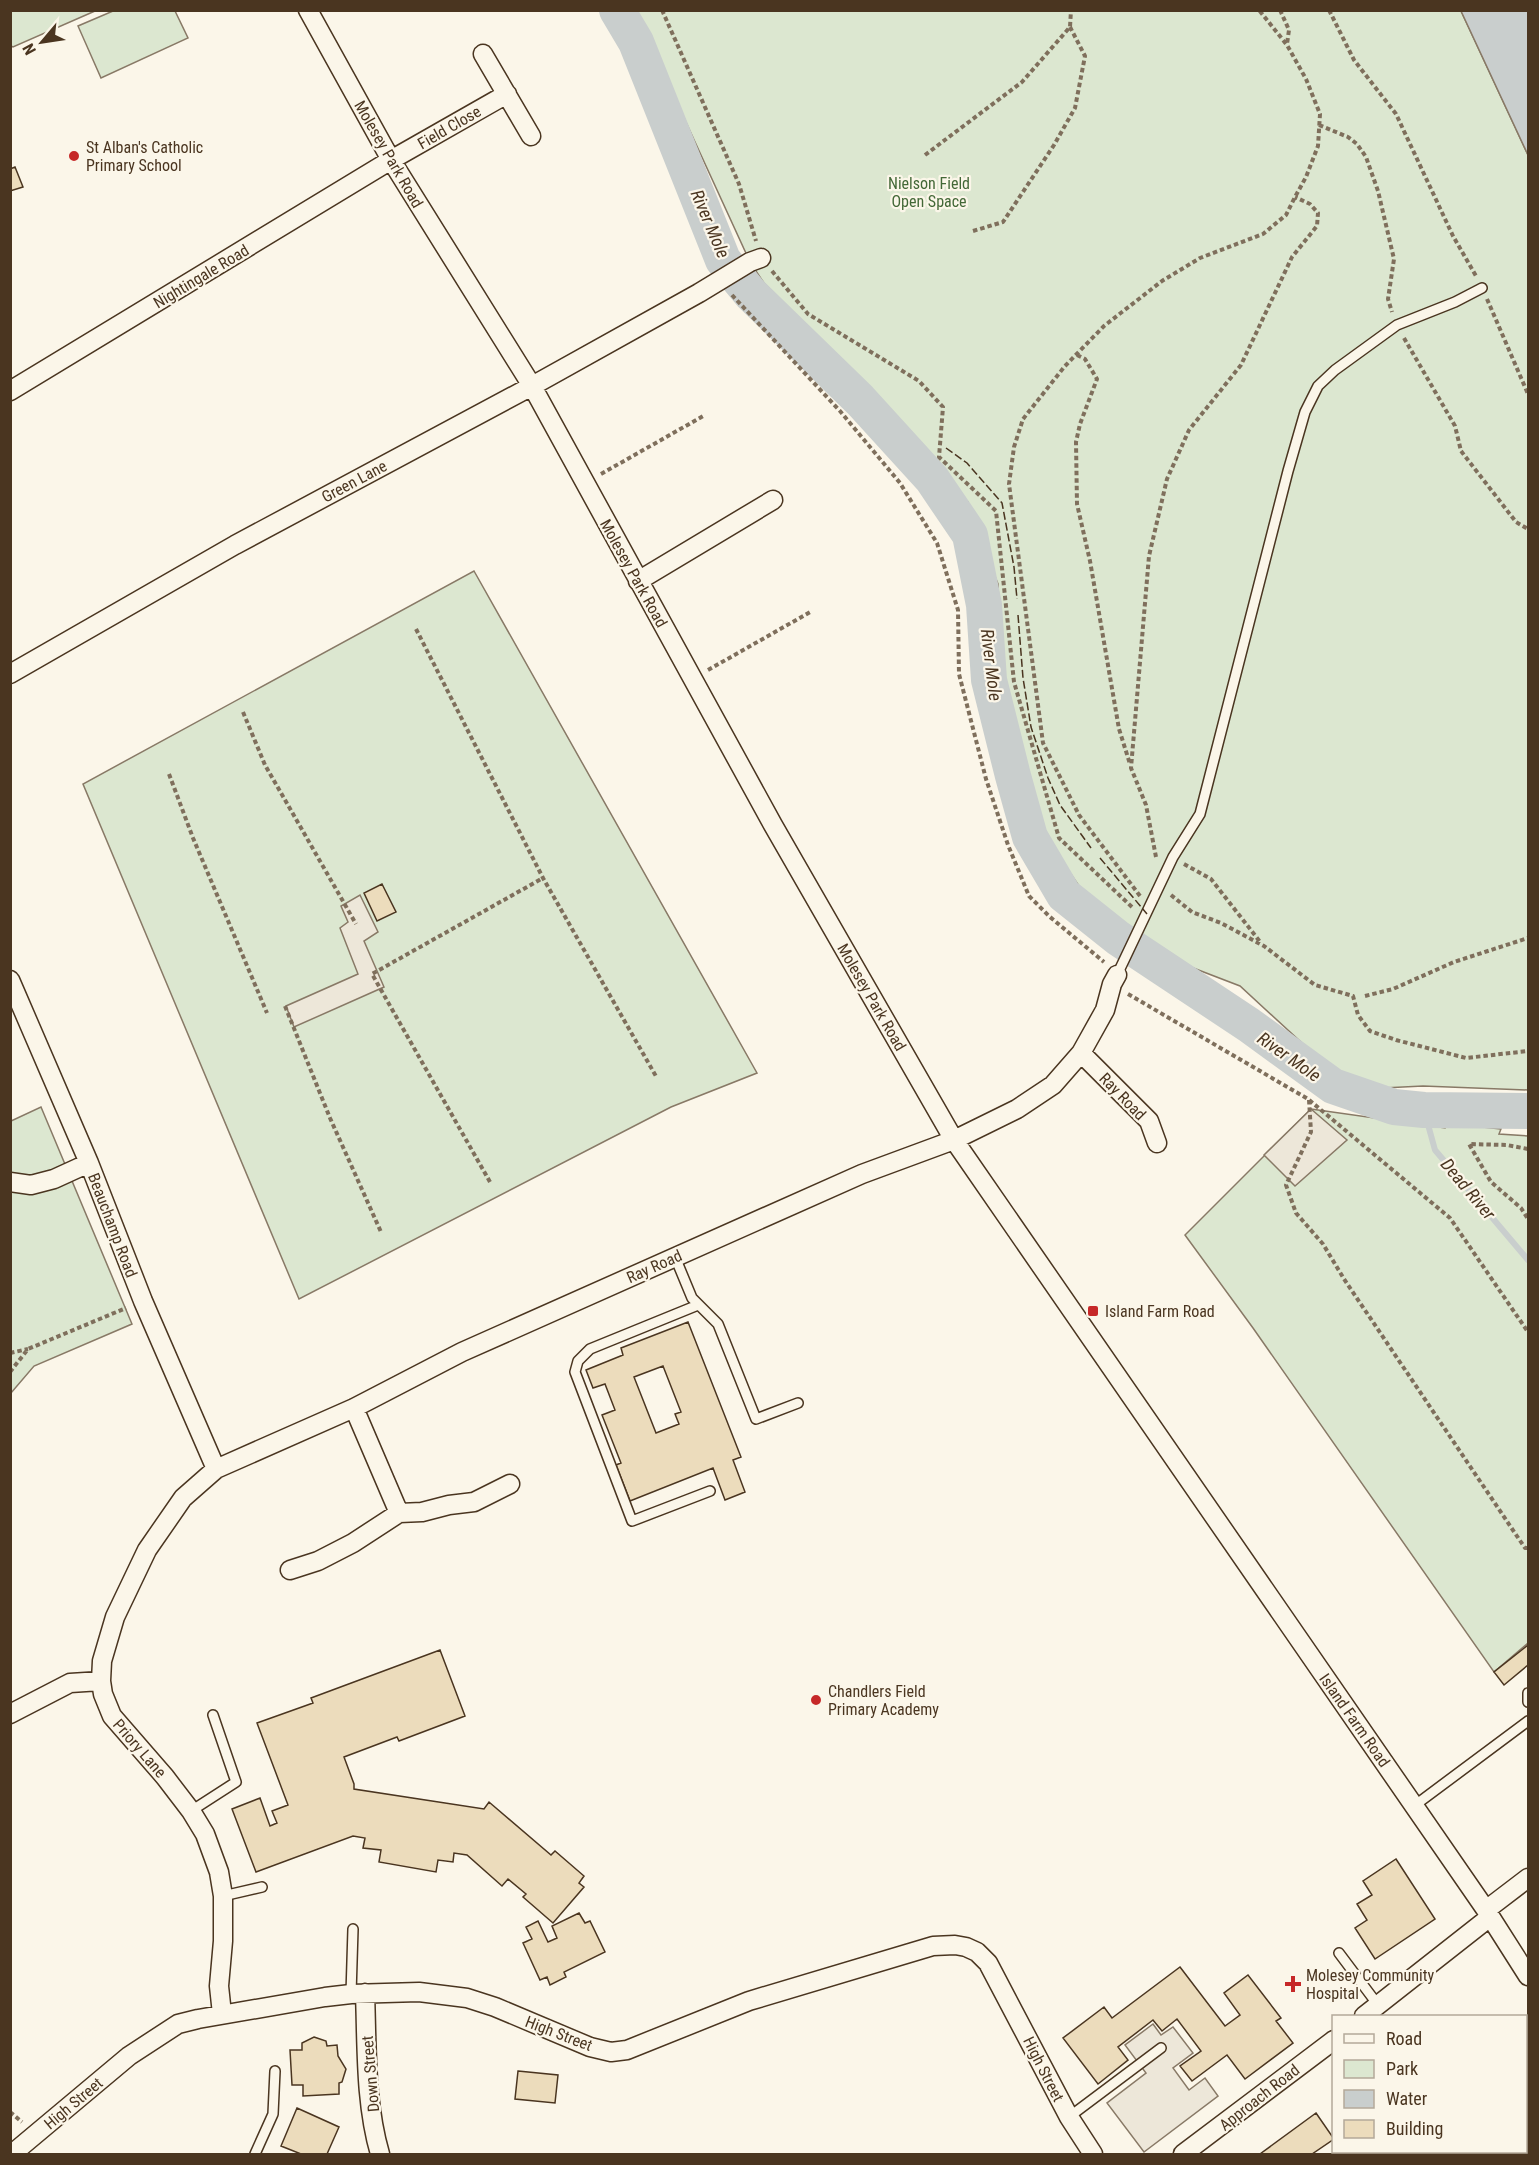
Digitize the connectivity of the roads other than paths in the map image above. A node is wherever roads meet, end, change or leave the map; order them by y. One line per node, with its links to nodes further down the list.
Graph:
1 (308, 10): 5 (street, Molesey Park Road)
2 (483, 54): 3 (street)
3 (507, 94): 4 (street); 5 (street, Field Close)
4 (531, 136)
5 (391, 160): 8 (street, Molesey Park Road); 9 (street, Nightingale Road)
6 (755, 260): 8 (street, Green Lane)
7 (1482, 288): 14 (lane)
8 (532, 386): 11 (street, Molesey Park Road); 12 (street, Green Lane)
9 (10, 391)
10 (773, 500): 11 (street)
11 (638, 581): 16 (street, Molesey Park Road)
12 (10, 674)
13 (10, 980): 18 (street, Beauchamp Road)
14 (1115, 980): 15 (street, Ray Road)
15 (1081, 1053): 16 (street, Ray Road); 17 (street, Ray Road)
16 (954, 1140): 20 (street, Ray Road); 35 (street, Island Farm Road)
17 (1157, 1143)
18 (89, 1163): 19 (street); 24 (street, Beauchamp Road)
19 (10, 1182)
20 (675, 1257): 21 (lane); 23 (street, Ray Road)
21 (698, 1305): 22 (lane); 26 (lane)
22 (798, 1402)
23 (354, 1408): 24 (street, Ray Road); 27 (street)
24 (216, 1469): 29 (street, Priory Lane)
25 (510, 1484): 27 (street)
26 (710, 1491)
27 (399, 1513): 28 (street)
28 (290, 1570)
29 (101, 1681): 32 (street); 36 (street, Priory Lane)
30 (1528, 1693): 31 (lane)
31 (1528, 1702)
32 (10, 1714)
33 (213, 1715): 36 (lane)
34 (1528, 1721): 35 (lane)
35 (1414, 1806): 40 (street, Island Farm Road)
36 (191, 1811): 39 (street, Priory Lane)
37 (1528, 1878): 40 (street)
38 (262, 1887): 39 (lane)
39 (223, 1896): 46 (street, Priory Lane)
40 (1488, 1914): 43 (street, Island Farm Road); 45 (street)
41 (353, 1929): 44 (lane)
42 (1339, 1953): 45 (lane)
43 (1528, 1976)
44 (358, 1993): 46 (street, High Street); 50 (street, High Street); 54 (street, Down Street)
45 (1371, 2011)
46 (222, 2014): 52 (street, High Street)
47 (1332, 2042): 51 (street, Approach Road)
48 (1161, 2049): 50 (lane)
49 (275, 2072): 53 (lane)
50 (1068, 2117): 55 (street, High Street)
51 (1193, 2152)
52 (12, 2154)
53 (255, 2154)
54 (380, 2154)
55 (1093, 2154)

